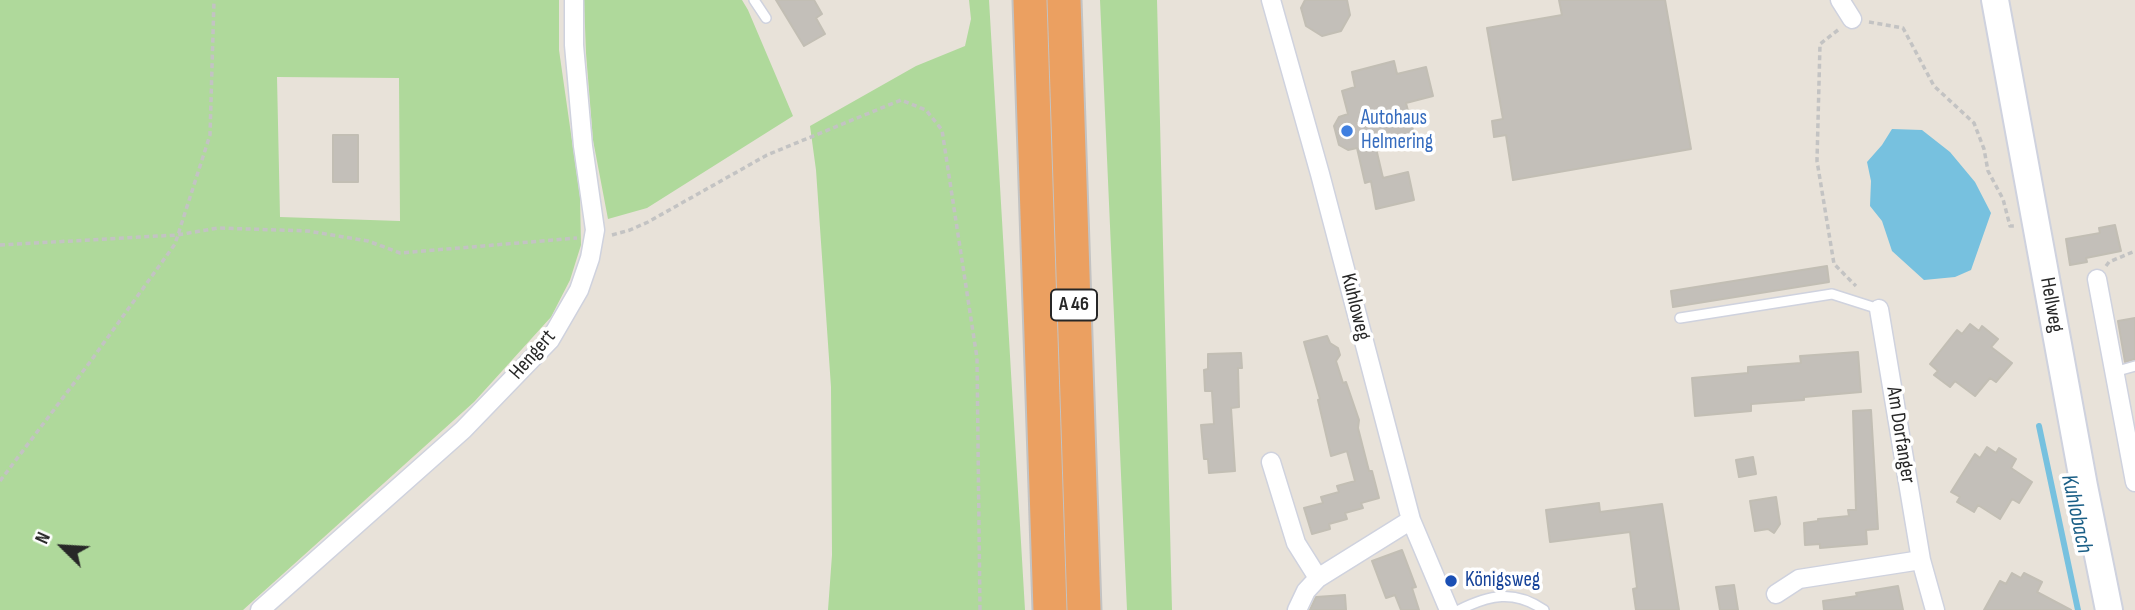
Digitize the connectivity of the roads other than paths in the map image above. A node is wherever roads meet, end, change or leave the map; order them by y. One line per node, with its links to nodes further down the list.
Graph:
1 (574, 0): 21 (street, Hengert)
2 (754, 0): 8 (lane)
3 (1030, 0): 22 (highway, A 46)
4 (1064, 0): 23 (highway, A 46)
5 (1271, 0): 17 (street, Kuhloweg)
6 (1840, 0): 9 (street)
7 (1996, 0): 29 (street, Hellweg)
8 (766, 18)
9 (1852, 19)
10 (2097, 279): 14 (street)
11 (1880, 309): 12 (lane); 18 (street, Am Dorfanger)
12 (1680, 318)
13 (2135, 366): 14 (lane)
14 (2114, 372): 16 (street)
15 (1271, 463): 19 (street)
16 (2135, 481)
17 (1411, 520): 19 (street); 25 (street, Kuhloweg)
18 (1921, 560): 20 (street); 28 (street, Am Dorfanger)
19 (1318, 578): 24 (street)
20 (1776, 594)
21 (260, 610)
22 (1049, 610)
23 (1084, 610)
24 (1297, 610)
25 (1449, 610)
26 (1459, 610): 27 (lane)
27 (1544, 610)
28 (1935, 610)
29 (2109, 610)

